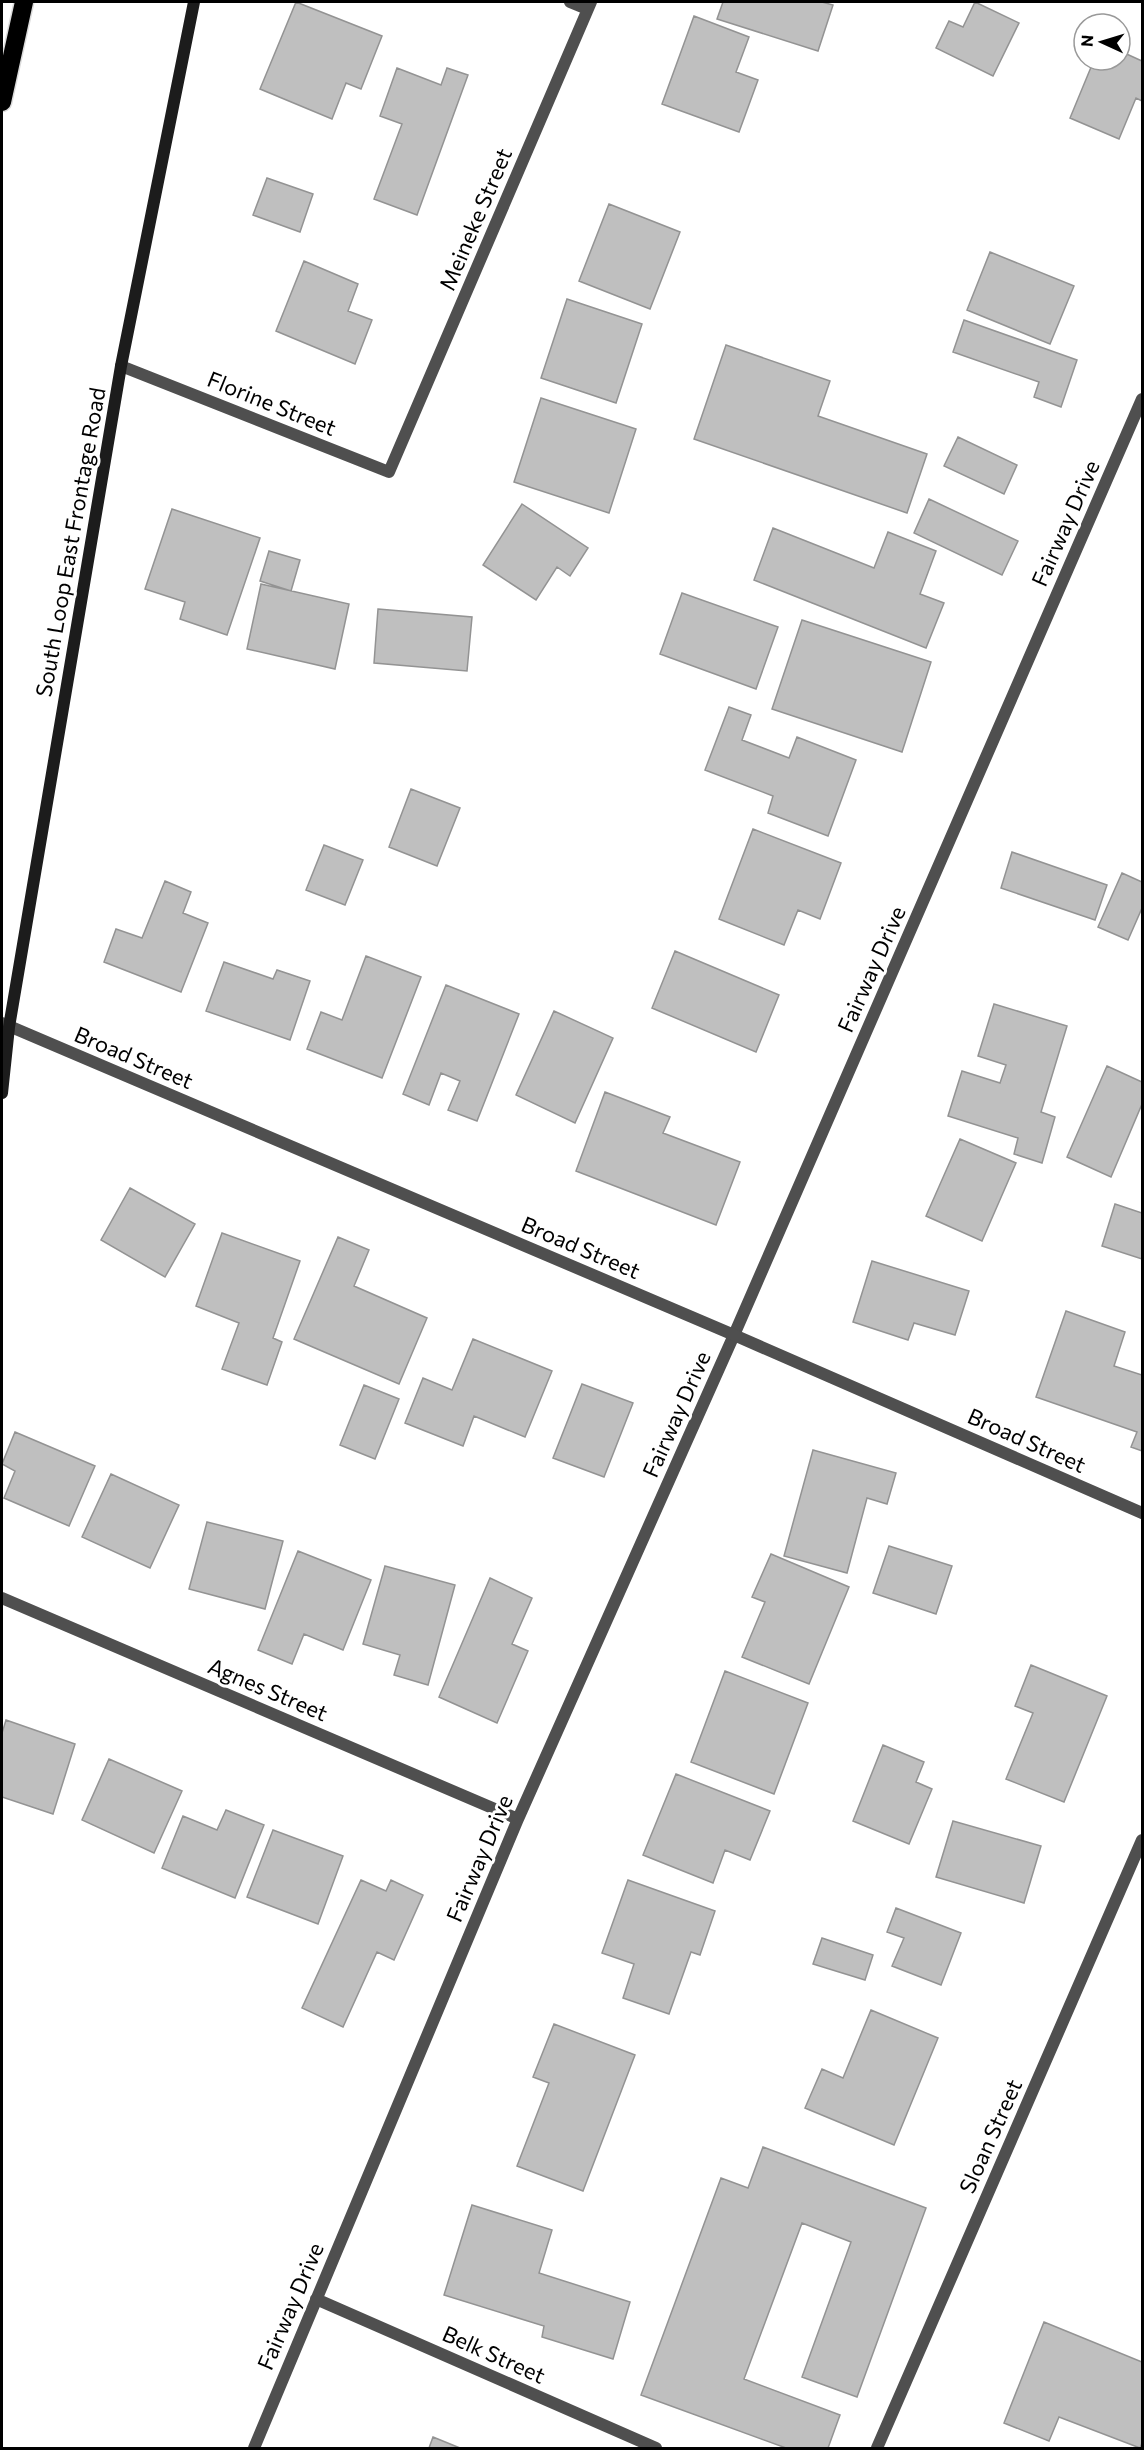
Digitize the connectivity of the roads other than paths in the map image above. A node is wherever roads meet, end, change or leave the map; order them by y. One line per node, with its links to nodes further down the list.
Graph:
1 (24, 2): 5 (highway)
2 (194, 2): 6 (main road, South Loop East Frontage Road)
3 (570, 2): 4 (street)
4 (589, 5): 8 (street, Meineke Street)
5 (2, 102)
6 (121, 366): 8 (street, Florine Street); 9 (main road, South Loop East Frontage Road)
7 (1143, 399): 11 (street, Fairway Drive)
8 (397, 454)
9 (5, 1025): 10 (main road, South Loop East Frontage Road); 11 (street, Broad Street)
10 (2, 1093)
11 (734, 1335): 12 (street, Broad Street); 14 (street, Fairway Drive)
12 (1143, 1513)
13 (2, 1598): 14 (street, Agnes Street)
14 (518, 1819): 16 (street, Fairway Drive)
15 (1143, 1840): 19 (street, Sloan Street)
16 (316, 2299): 17 (street, Fairway Drive); 18 (street, Belk Street)
17 (254, 2448)
18 (656, 2448)
19 (877, 2448)

